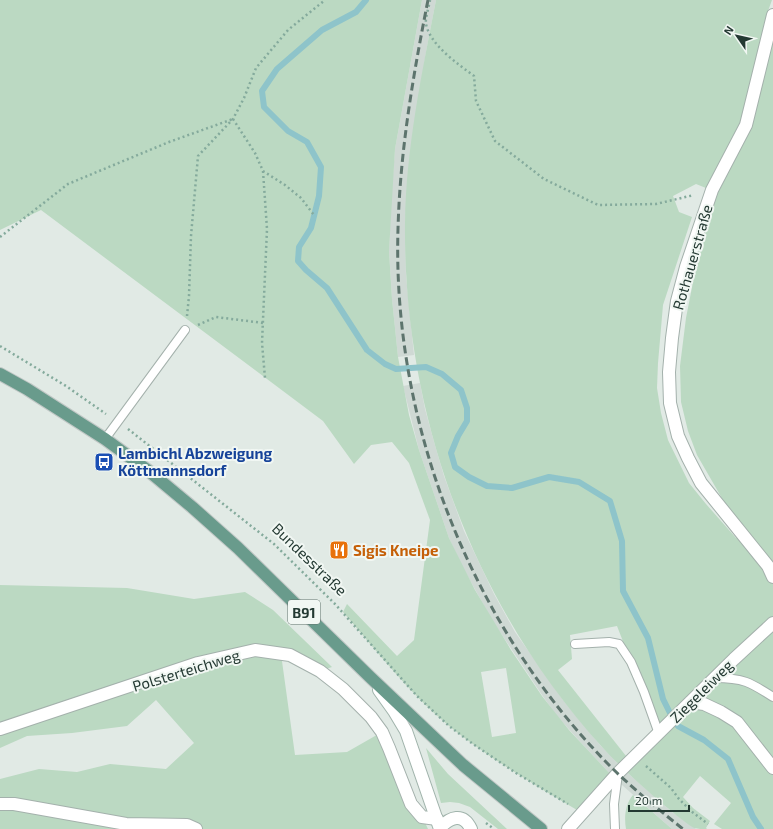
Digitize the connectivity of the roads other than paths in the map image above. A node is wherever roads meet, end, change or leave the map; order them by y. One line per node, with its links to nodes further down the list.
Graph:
1 (773, 15): 5 (street, Rothauerstraße)
2 (185, 330): 4 (lane)
3 (0, 374): 4 (main road, B91)
4 (105, 439): 8 (main road, B91)
5 (773, 577)
6 (773, 623): 9 (street, Ziegeleiweg)
7 (575, 644): 13 (lane)
8 (370, 677): 17 (street); 20 (main road, B91)
9 (715, 678): 10 (lane); 11 (street, Ziegeleiweg)
10 (773, 697)
11 (690, 702): 13 (street, Ziegeleiweg); 14 (street)
12 (0, 729): 17 (street, Polsterteichweg)
13 (659, 734): 15 (street, Ziegeleiweg)
14 (773, 768)
15 (618, 773): 21 (street, Ziegeleiweg); 22 (lane)
16 (0, 804): 18 (street)
17 (439, 826): 19 (street)
18 (196, 829)
19 (471, 829)
20 (541, 829)
21 (568, 829)
22 (615, 829)

